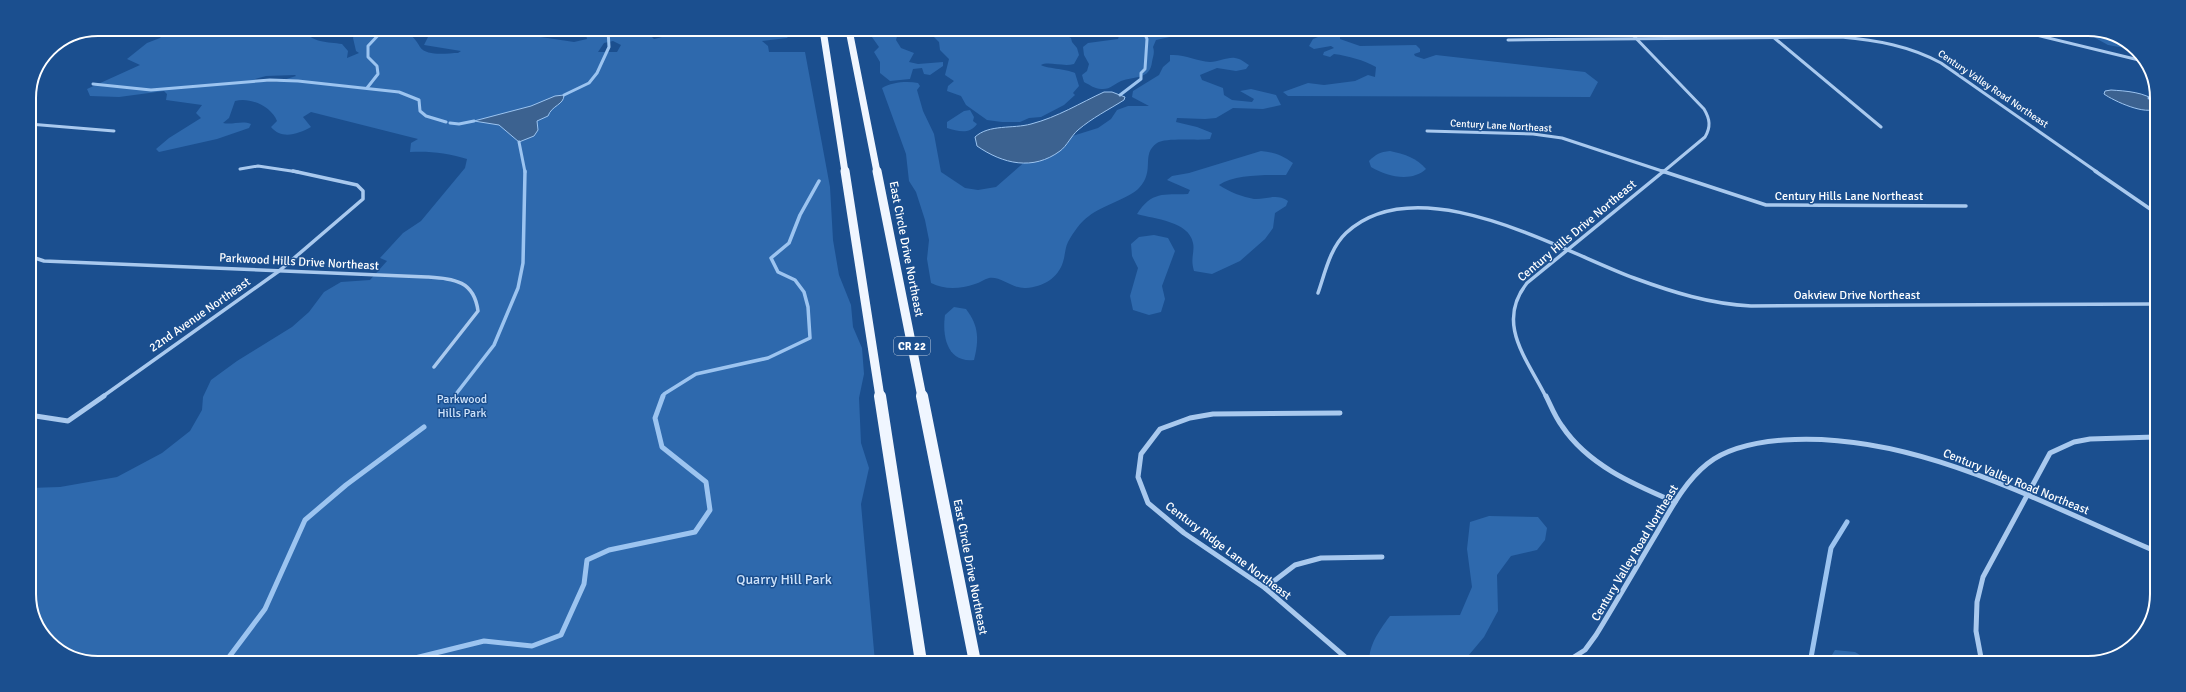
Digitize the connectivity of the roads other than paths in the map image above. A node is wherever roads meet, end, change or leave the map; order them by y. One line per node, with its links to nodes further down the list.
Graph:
1 (824, 36): 32 (main road)
2 (850, 36): 33 (main road, East Circle Drive Northeast / CR 22)
3 (1633, 36): 7 (street, Century Hills Drive Northeast)
4 (1772, 36): 6 (street)
5 (2041, 36): 9 (street)
6 (1774, 38): 7 (street, Century Valley Road Northeast); 11 (street); 17 (street, Century Valley Road Northeast)
7 (1636, 39): 8 (street, Century Valley Road Northeast); 15 (street, Century Hills Drive Northeast)
8 (1508, 40)
9 (2137, 59)
10 (36, 125): 12 (street)
11 (1881, 127)
12 (114, 131)
13 (1427, 131): 15 (street, Century Lane Northeast)
14 (240, 169): 20 (street, 22nd Avenue Northeast)
15 (1664, 171): 16 (street, Century Hills Lane Northeast); 18 (street, Century Hills Drive Northeast)
16 (1966, 206)
17 (2150, 209)
18 (1568, 251): 21 (street, Oakview Drive Northeast); 22 (street, Oakview Drive Northeast); 28 (street, Century Hills Drive Northeast)
19 (36, 258): 20 (street, Parkwood Hills Drive Northeast)
20 (279, 271): 23 (street, Parkwood Hills Drive Northeast); 25 (street, 22nd Avenue Northeast)
21 (1318, 293)
22 (2150, 304)
23 (434, 367)
24 (1340, 413): 31 (street, Century Ridge Lane Northeast)
25 (36, 416)
26 (2150, 437): 27 (street)
27 (2026, 496): 28 (street, Century Valley Road Northeast); 29 (street, Century Valley Road Northeast); 36 (street)
28 (1675, 502): 35 (street, Century Valley Road Northeast)
29 (2150, 549)
30 (1382, 557): 31 (street)
31 (1265, 588): 34 (street, Century Ridge Lane Northeast)
32 (920, 656)
33 (973, 656)
34 (1344, 656)
35 (1576, 656)
36 (1981, 656)

